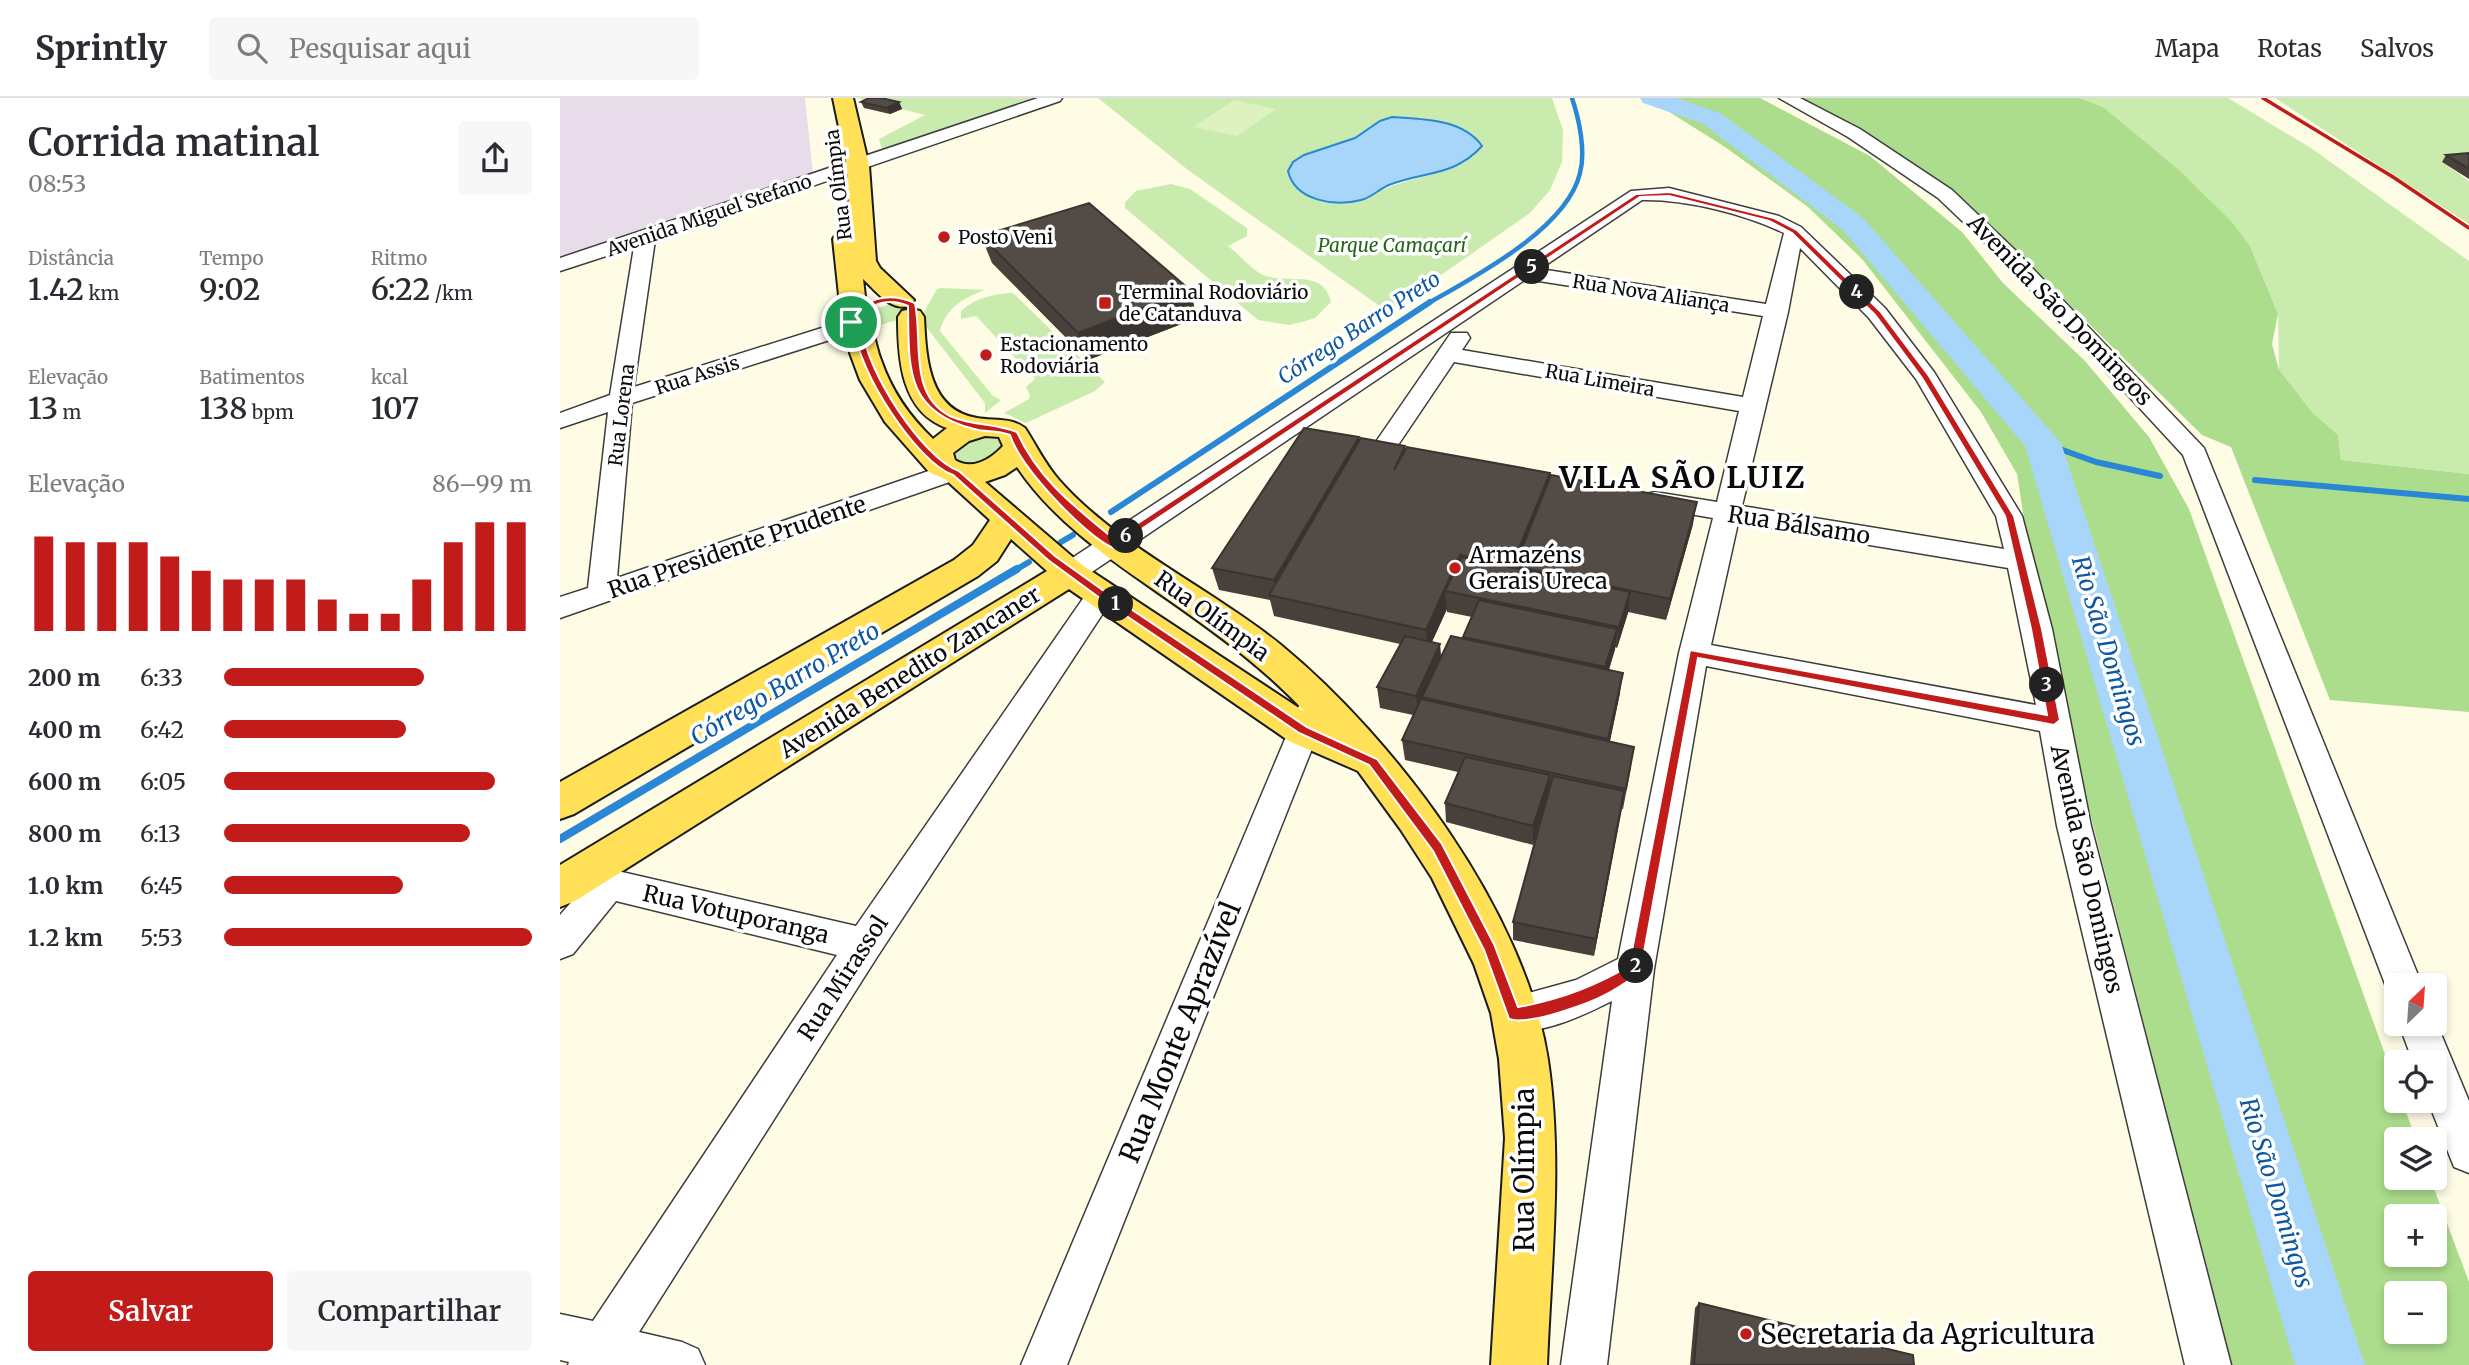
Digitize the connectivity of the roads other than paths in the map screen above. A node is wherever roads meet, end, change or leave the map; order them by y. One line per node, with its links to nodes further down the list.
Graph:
1 (828, 98): 5 (main road, Rua Olímpia)
2 (843, 98): 5 (main road, Rua Olímpia)
3 (1054, 98): 5 (street, Avenida Miguel Stefano)
4 (1787, 98): 42 (street, Avenida São Domingos)
5 (847, 169): 7 (street, Avenida Miguel Stefano); 11 (main road, Rua Olímpia); 13 (main road, Rua Olímpia)
6 (1794, 231): 9 (street, Avenida Benedito Zancaner); 12 (street); 30 (street, Avenida São Domingos)
7 (645, 237): 8 (street, Avenida Miguel Stefano); 15 (street, Rua Lorena)
8 (560, 265)
9 (1525, 273): 10 (street, Avenida Benedito Zancaner); 12 (street, Rua Nova Aliança)
10 (1488, 297): 14 (street); 18 (street, Avenida Benedito Zancaner)
11 (906, 308): 13 (main road); 19 (main road)
12 (1777, 312): 16 (street)
13 (851, 325): 15 (street, Rua Assis); 25 (main road, Rua Olímpia)
14 (1448, 354): 16 (street, Rua Limeira); 23 (street)
15 (621, 399): 17 (street, Rua Assis); 32 (street, Rua Lorena)
16 (1752, 406): 27 (street)
17 (560, 421)
18 (1290, 427): 20 (street); 29 (street, Avenida Benedito Zancaner)
19 (978, 428): 22 (main road, Rua Olímpia); 25 (main road)
20 (1317, 432)
21 (1358, 441): 23 (street)
22 (1018, 446): 25 (main road); 29 (main road, Rua Olímpia)
23 (1385, 446): 24 (street)
24 (1412, 452)
25 (946, 467): 28 (main road, Rua Olímpia); 32 (street, Rua Presidente Prudente)
26 (1630, 495): 27 (street, Rua Bálsamo)
27 (1726, 514): 30 (street, Rua Bálsamo); 34 (street)
28 (1007, 520): 31 (main road, Rua Olímpia); 37 (main road)
29 (1113, 544): 31 (street, Avenida Benedito Zancaner); 35 (main road, Rua Olímpia)
30 (2020, 561): 36 (street, Avenida São Domingos)
31 (1086, 583): 35 (main road, Rua Olímpia); 38 (main road, Avenida Benedito Zancaner); 40 (street, Rua Mirassol)
32 (601, 593): 33 (street, Rua Presidente Prudente)
33 (560, 608)
34 (1693, 653): 36 (street); 41 (street)
35 (1310, 715): 43 (main road, Rua Olímpia); 49 (street, Rua Monte Aprazível)
36 (2054, 720): 52 (street, Avenida São Domingos)
37 (560, 802)
38 (582, 883): 39 (street); 40 (street, Rua Votuporanga)
39 (560, 943)
40 (864, 945): 47 (street, Rua Mirassol)
41 (1635, 969): 43 (street); 51 (street)
42 (2398, 973)
43 (1514, 1014): 50 (main road, Rua Olímpia)
44 (2447, 1096): 45 (street)
45 (2469, 1152)
46 (560, 1337): 47 (street)
47 (597, 1355): 48 (street)
48 (682, 1365)
49 (1044, 1365)
50 (1519, 1365)
51 (1584, 1365)
52 (2208, 1365)

